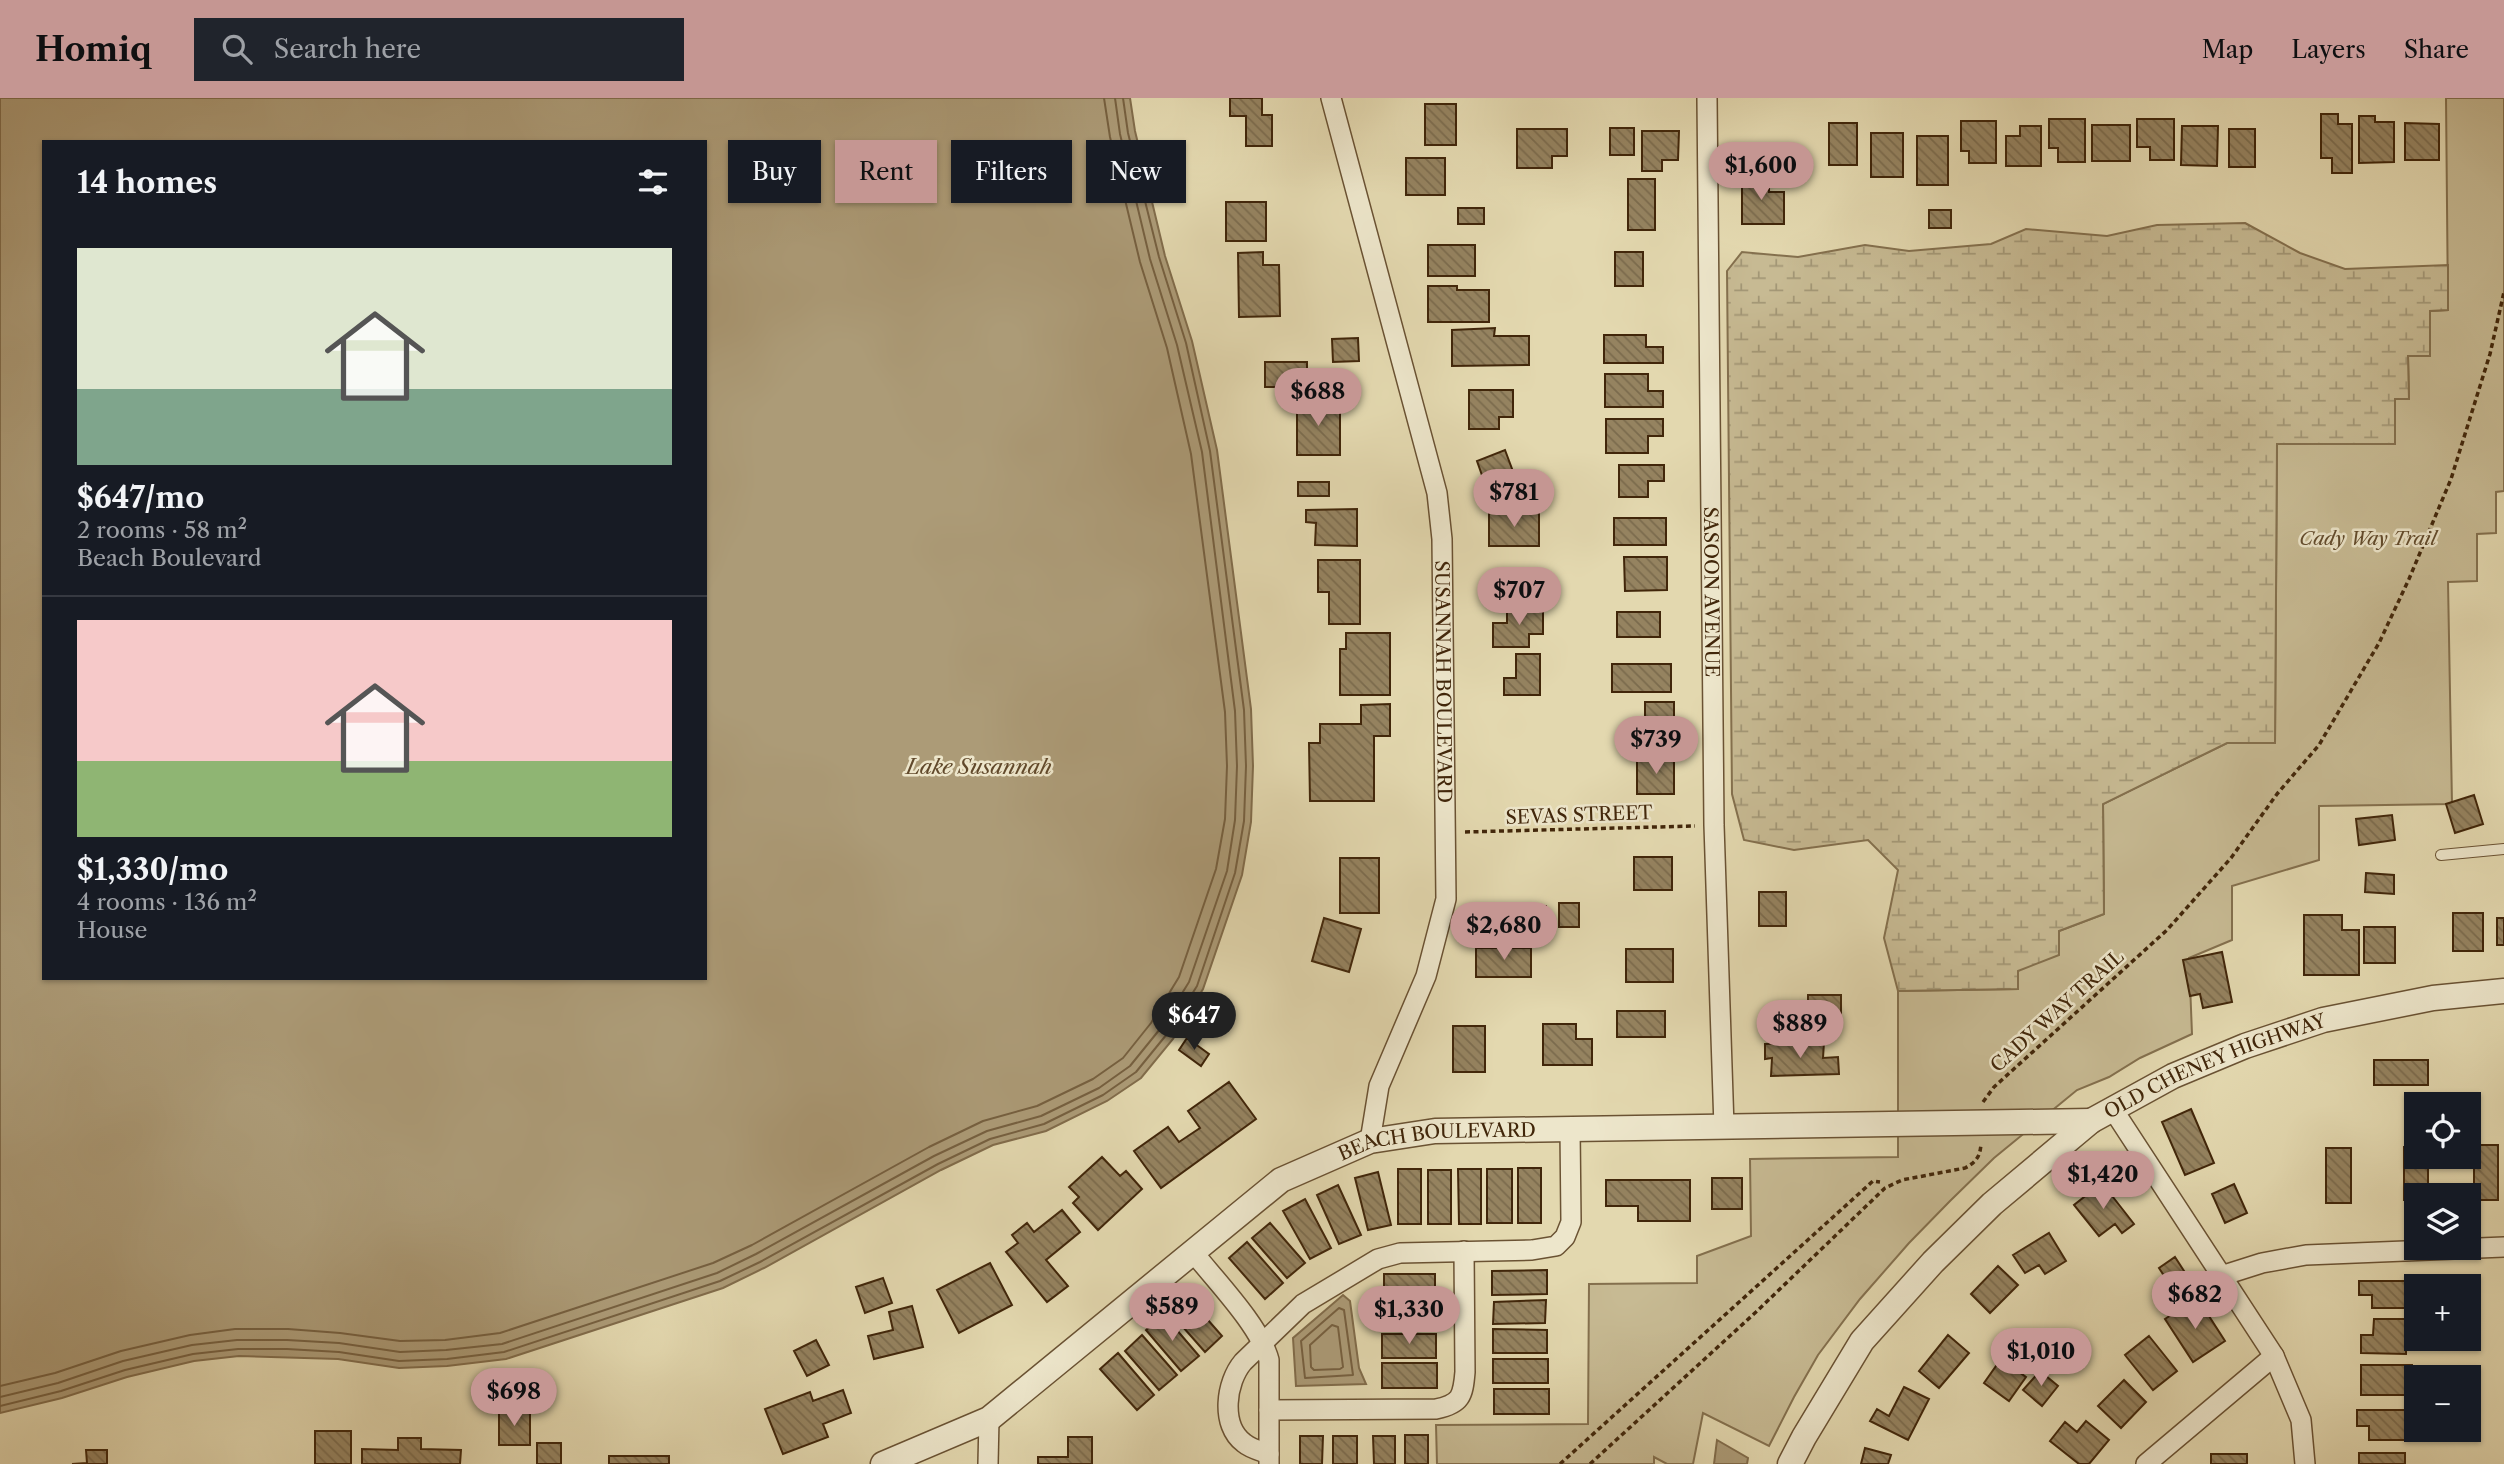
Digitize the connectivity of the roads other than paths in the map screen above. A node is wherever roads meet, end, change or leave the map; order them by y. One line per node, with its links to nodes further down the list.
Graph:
1 (1331, 98): 9 (street, SUSANNAH BOULEVARD)
2 (1707, 98): 7 (street, SASOON AVENUE)
3 (2504, 849): 4 (lane)
4 (2441, 855)
5 (2504, 991): 6 (street, OLD CHENEY HIGHWAY)
6 (2101, 1115): 7 (street, BEACH BOULEVARD); 13 (street); 21 (street, OLD CHENEY HIGHWAY)
7 (1724, 1127): 8 (street, BEACH BOULEVARD)
8 (1570, 1129): 9 (street, BEACH BOULEVARD); 11 (street)
9 (1370, 1142): 12 (street, BEACH BOULEVARD)
10 (2504, 1247): 13 (street)
11 (1464, 1251): 14 (street); 16 (street)
12 (1193, 1252): 14 (street); 17 (street, BEACH BOULEVARD)
13 (2221, 1276): 15 (street)
14 (1263, 1343): 16 (street); 18 (street)
15 (2274, 1356): 22 (street); 23 (street)
16 (1269, 1410): 18 (street)
17 (989, 1419): 19 (street, BEACH BOULEVARD); 20 (street)
18 (1269, 1459)
19 (883, 1464)
20 (988, 1464)
21 (1790, 1464)
22 (2146, 1464)
23 (2305, 1464)

